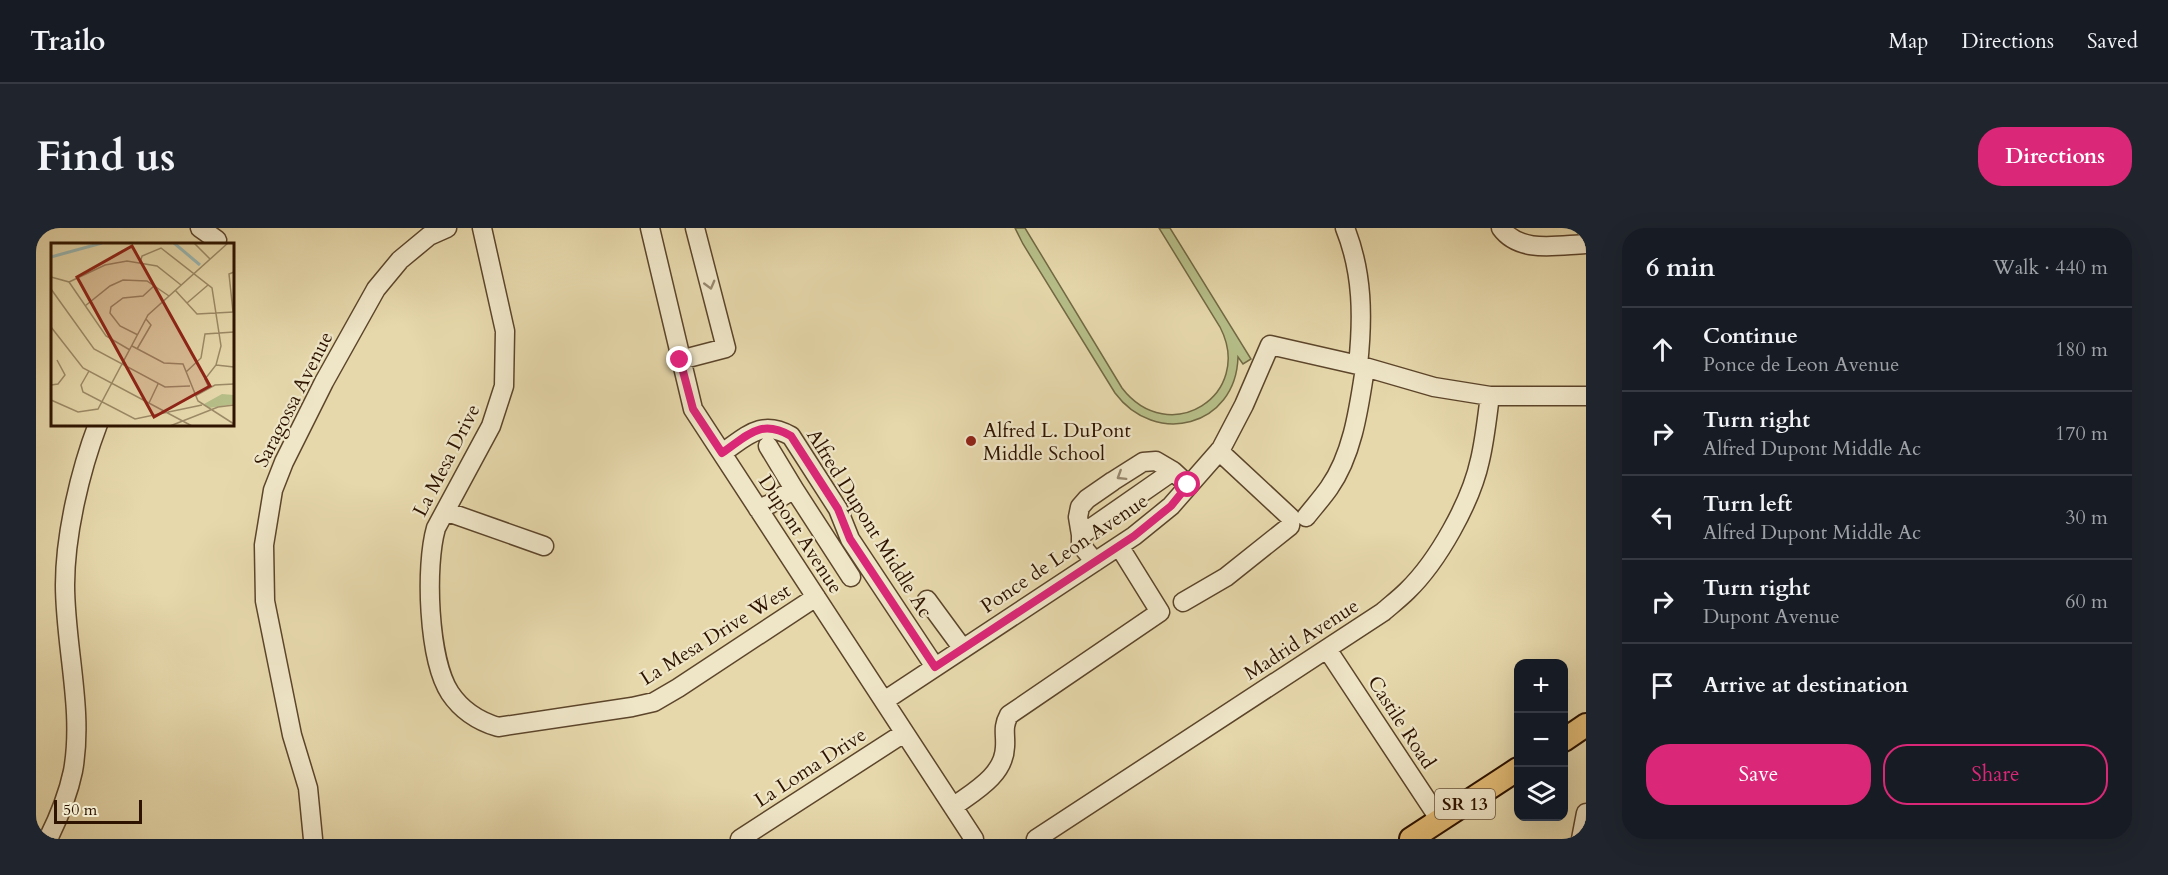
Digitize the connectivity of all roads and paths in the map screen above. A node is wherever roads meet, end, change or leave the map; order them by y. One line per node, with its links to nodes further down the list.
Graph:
1 (200, 228): 8 (street)
2 (447, 228): 45 (street, Saragossa Avenue)
3 (482, 228): 22 (street, La Mesa Drive)
4 (650, 228): 10 (street, Dupont Avenue)
5 (695, 228): 10 (street, one-way to 10)
6 (1344, 228): 11 (street)
7 (1501, 228): 9 (street)
8 (218, 237)
9 (1586, 244)
10 (680, 360): 17 (street, Dupont Avenue)
11 (1362, 366): 12 (street, Ponce de Leon Avenue); 16 (street, Ponce de Leon Avenue); 23 (street)
12 (1490, 396): 13 (street, Ponce de Leon Avenue); 33 (street, Madrid Avenue)
13 (1586, 396)
14 (97, 426): 44 (street)
15 (768, 446): 20 (street)
16 (1219, 451): 19 (street, Ponce de Leon Avenue); 31 (street)
17 (722, 453): 21 (street, Dupont Avenue); 34 (street, Alfred Dupont Middle Ac)
18 (1173, 471): 19 (street); 24 (street); 24 (street, one-way to 24)
19 (1188, 485): 26 (street, Ponce de Leon Avenue)
20 (794, 489): 21 (street); 28 (street)
21 (758, 509): 29 (street, Dupont Avenue)
22 (446, 511): 25 (street); 36 (street, La Mesa Drive)
23 (1306, 517)
24 (1081, 535): 27 (street)
25 (544, 546)
26 (1119, 546): 27 (street, Ponce de Leon Avenue); 41 (street)
27 (1095, 562): 32 (street, Ponce de Leon Avenue)
28 (851, 577)
29 (816, 597): 35 (street, Dupont Avenue); 36 (street, La Mesa Drive West)
30 (927, 600): 32 (street)
31 (1184, 602)
32 (963, 650): 34 (street, Ponce de Leon Avenue)
33 (1327, 650): 43 (street, Castile Road); 48 (street, Madrid Avenue)
34 (935, 667): 35 (street, Ponce de Leon Avenue)
35 (884, 701): 38 (street, Dupont Avenue)
36 (463, 708)
37 (1586, 725): 39 (main road)
38 (904, 733): 41 (street, Dupont Avenue); 46 (street, La Loma Drive)
39 (1568, 737)
40 (1514, 772): 43 (main road, SR 13)
41 (953, 807): 47 (street, Dupont Avenue)
42 (1586, 813): 50 (street)
43 (1440, 820): 49 (main road, SR 13)
44 (48, 839)
45 (314, 839)
46 (740, 839)
47 (974, 839)
48 (1036, 839)
49 (1411, 839)
50 (1581, 839)

